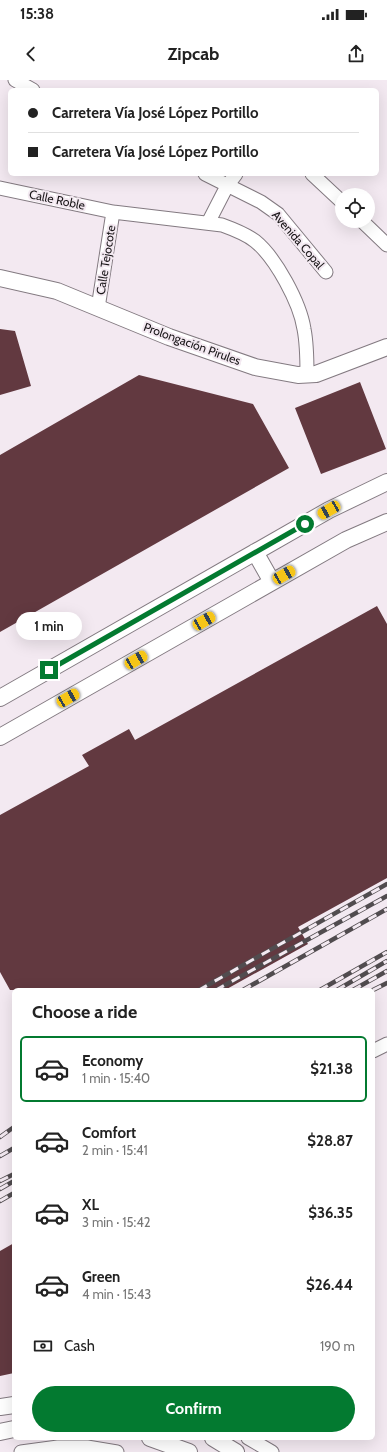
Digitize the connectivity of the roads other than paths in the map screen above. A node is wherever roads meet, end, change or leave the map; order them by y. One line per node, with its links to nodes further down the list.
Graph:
1 (14, 80): 2 (street)
2 (29, 88)
3 (209, 176): 6 (street, Avenida Copal)
4 (234, 176): 6 (street)
5 (314, 176): 8 (street)
6 (227, 186): 10 (street); 13 (street, Avenida Copal)
7 (0, 188): 9 (street, Calle Roble)
8 (335, 195)
9 (113, 212): 10 (street, Calle Roble); 15 (street, Calle Tejocote)
10 (208, 222): 17 (street, Calle Roble)
11 (369, 228): 12 (street)
12 (387, 245)
13 (326, 272)
14 (0, 278): 15 (main road, Prolongación Pirules)
15 (98, 308): 17 (main road, Prolongación Pirules)
16 (387, 347): 17 (main road, Prolongación Pirules)
17 (307, 375)
18 (387, 482): 20 (main road)
19 (387, 522): 21 (main road)
20 (255, 552): 21 (main road); 22 (main road)
21 (272, 582): 23 (main road)
22 (0, 698)
23 (0, 737)
24 (387, 1044): 25 (street)
25 (375, 1050)
26 (12, 1405): 27 (main road)
27 (0, 1407)
28 (12, 1430): 29 (main road)
29 (0, 1432)
30 (156, 1440): 35 (main road)
31 (216, 1440): 36 (main road)
32 (251, 1440): 37 (street)
33 (21, 1452): 34 (street)
34 (117, 1452)
35 (189, 1452)
36 (236, 1452)
37 (272, 1452)

